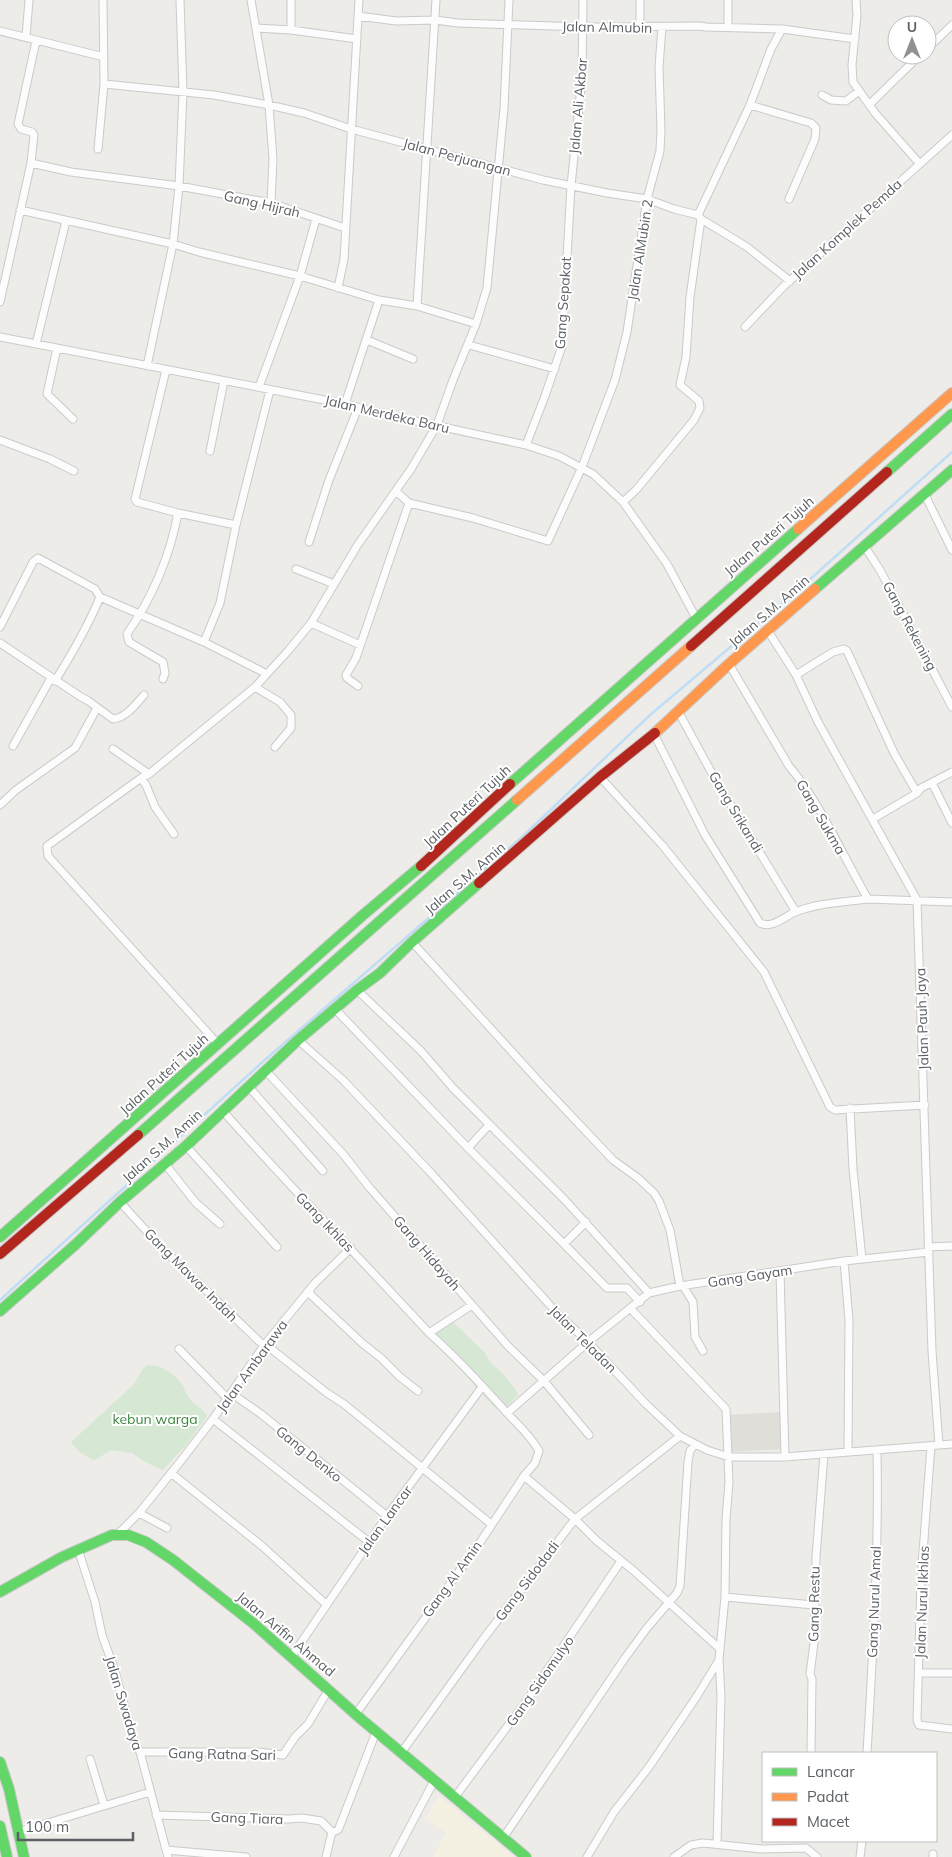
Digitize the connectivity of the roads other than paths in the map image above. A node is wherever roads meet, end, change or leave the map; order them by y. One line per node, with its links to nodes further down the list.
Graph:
1 (29, 0): 25 (street)
2 (103, 0): 30 (street)
3 (180, 0): 34 (street)
4 (251, 0): 21 (street)
5 (291, 0): 23 (street)
6 (360, 0): 13 (street)
7 (436, 0): 14 (street)
8 (509, 0): 15 (street)
9 (583, 0): 17 (street, Jalan Ali Akbar)
10 (640, 0): 18 (street)
11 (728, 0): 20 (street)
12 (856, 0): 27 (street)
13 (358, 16): 14 (street, Jalan Almubin); 26 (street)
14 (435, 20): 15 (street, Jalan Almubin); 41 (street)
15 (508, 24): 17 (street, Jalan Almubin); 45 (street)
16 (952, 25): 28 (street)
17 (583, 27): 18 (street, Jalan Almubin); 47 (street, Jalan Ali Akbar)
18 (640, 27): 19 (street, Jalan Almubin)
19 (662, 27): 20 (street, Jalan Almubin); 48 (street, Jalan AlMubin 2)
20 (728, 27): 22 (street, Jalan Almubin)
21 (256, 28): 23 (street); 37 (street)
22 (782, 29): 27 (street, Jalan Almubin); 38 (street)
23 (291, 30): 26 (street)
24 (0, 31): 25 (street)
25 (26, 37): 29 (street)
26 (357, 39): 39 (street)
27 (854, 39): 33 (street)
28 (937, 39)
29 (36, 40): 30 (street); 43 (street)
30 (104, 57): 32 (street)
31 (910, 65): 36 (street)
32 (104, 84): 34 (street, Jalan Perjuangan); 42 (street)
33 (859, 91): 35 (street); 36 (street)
34 (183, 92): 37 (street, Jalan Perjuangan); 46 (street)
35 (822, 94)
36 (870, 104): 44 (street)
37 (268, 105): 39 (street, Jalan Perjuangan); 50 (street)
38 (750, 105): 49 (street); 52 (street)
39 (351, 129): 41 (street, Jalan Perjuangan); 55 (street)
40 (952, 135): 44 (street, Jalan Komplek Pemda)
41 (427, 148): 45 (street, Jalan Perjuangan); 62 (street)
42 (98, 149)
43 (31, 163): 46 (street, Gang Hijrah); 51 (street)
44 (919, 163): 58 (street, Jalan Komplek Pemda)
45 (499, 167): 47 (street, Jalan Perjuangan); 63 (street)
46 (178, 186): 50 (street, Gang Hijrah); 56 (street)
47 (571, 186): 48 (street, Jalan Perjuangan); 72 (street, Gang Sepakat)
48 (647, 198): 52 (street, Jalan Perjuangan); 86 (street, Jalan AlMubin 2)
49 (789, 199)
50 (271, 203): 53 (street, Gang Hijrah)
51 (20, 210): 54 (street); 61 (street)
52 (700, 217): 58 (street, Jalan Perjuangan); 91 (street)
53 (316, 219): 55 (street); 57 (street, Gang Hijrah)
54 (66, 221): 56 (street); 67 (street)
55 (345, 228): 59 (street)
56 (173, 244): 57 (street); 71 (street)
57 (300, 276): 59 (street); 75 (street, Gang Hijrah)
58 (790, 281): 64 (street, Jalan Komplek Pemda)
59 (338, 288): 60 (street)
60 (378, 300): 62 (street); 66 (street)
61 (0, 302)
62 (417, 306): 63 (street)
63 (476, 324): 68 (street)
64 (745, 327)
65 (0, 337): 67 (street, Jalan Merdeka Baru)
66 (367, 340): 70 (street); 78 (street)
67 (36, 344): 69 (street, Jalan Merdeka Baru)
68 (469, 345): 72 (street); 82 (street)
69 (57, 348): 71 (street, Jalan Merdeka Baru); 81 (street)
70 (413, 359)
71 (147, 366): 73 (street, Jalan Merdeka Baru)
72 (555, 368): 84 (street, Gang Sepakat)
73 (166, 370): 74 (street, Jalan Merdeka Baru); 93 (street)
74 (224, 381): 75 (street, Jalan Merdeka Baru); 85 (street)
75 (259, 387): 76 (street, Jalan Merdeka Baru)
76 (270, 390): 78 (street, Jalan Merdeka Baru); 94 (street)
77 (952, 393): 102 (main road, Jalan Puteri Tujuh)
78 (345, 404): 79 (street, Jalan Merdeka Baru)
79 (358, 408): 82 (street, Jalan Merdeka Baru); 95 (street)
80 (952, 414): 162 (main road, Jalan Puteri Tujuh)
81 (73, 419)
82 (437, 425): 84 (street, Jalan Merdeka Baru); 89 (street)
83 (0, 440): 88 (street)
84 (526, 445): 86 (street, Jalan Merdeka Baru)
85 (210, 451)
86 (582, 467): 91 (street, Jalan Merdeka Baru); 92 (street, Jalan AlMubin 2)
87 (952, 470): 90 (main road, Jalan S.M. Amin)
88 (74, 471)
89 (396, 491): 92 (street); 99 (street)
90 (925, 494): 96 (main road, Jalan S.M. Amin); 97 (street)
91 (623, 502): 102 (street, Jalan Merdeka Baru)
92 (409, 503): 108 (street)
93 (178, 513): 94 (street); 101 (street)
94 (236, 525): 106 (street)
95 (309, 542)
96 (865, 546): 105 (main road, Jalan S.M. Amin); 117 (street, Gang Rekening)
97 (952, 550)
98 (296, 569): 99 (street)
99 (334, 584): 103 (street)
100 (100, 597): 101 (street); 104 (street); 112 (street)
101 (140, 615): 106 (street); 113 (street)
102 (696, 618): 142 (main road, Jalan Puteri Tujuh)
103 (311, 623): 108 (street); 110 (street)
104 (0, 627)
105 (768, 630): 109 (main road, Jalan S.M. Amin); 111 (street, Jalan Pauh Jaya)
106 (204, 642): 110 (street)
107 (0, 643): 112 (street)
108 (360, 645): 114 (street)
109 (729, 664): 119 (main road, Jalan S.M. Amin); 134 (street, Gang Sukma)
110 (267, 674): 115 (street)
111 (796, 675): 129 (street); 131 (street, Jalan Pauh Jaya)
112 (53, 679): 118 (street); 121 (street)
113 (163, 679)
114 (358, 686)
115 (255, 687): 122 (street); 125 (street)
116 (144, 695): 118 (street)
117 (952, 707)
118 (97, 708): 130 (street)
119 (678, 711): 120 (main road, Jalan S.M. Amin); 137 (street, Gang Srikandi)
120 (654, 734): 126 (main road, Jalan S.M. Amin); 137 (street)
121 (13, 746)
122 (274, 747)
123 (113, 749): 125 (street)
124 (952, 772): 128 (street)
125 (149, 774): 127 (street)
126 (600, 777): 138 (main road, Jalan S.M. Amin); 146 (street)
127 (142, 778): 133 (street); 142 (street)
128 (932, 783): 129 (street); 132 (street)
129 (917, 793): 131 (street)
130 (0, 805)
131 (872, 819): 135 (street, Jalan Pauh Jaya)
132 (952, 823)
133 (174, 834)
134 (868, 899): 135 (street); 137 (street)
135 (917, 900): 136 (street); 145 (street, Jalan Pauh Jaya)
136 (952, 902)
137 (796, 912)
138 (412, 942): 139 (main road, Jalan S.M. Amin); 166 (street)
139 (357, 990): 140 (main road, Jalan S.M. Amin); 148 (street)
140 (335, 1008): 141 (main road, Jalan S.M. Amin); 150 (street)
141 (298, 1040): 143 (main road, Jalan S.M. Amin); 174 (street, Jalan Teladan)
142 (218, 1044): 156 (main road, Jalan Puteri Tujuh)
143 (265, 1070): 144 (main road, Jalan S.M. Amin); 170 (street, Gang Hidayah)
144 (248, 1086): 147 (main road, Jalan S.M. Amin); 152 (street)
145 (925, 1105): 146 (street); 161 (street, Jalan Pauh Jaya)
146 (850, 1108): 163 (street)
147 (222, 1110): 149 (main road, Jalan S.M. Amin); 160 (street, Gang Ikhlas)
148 (489, 1125): 150 (street); 154 (street)
149 (186, 1146): 151 (main road, Jalan S.M. Amin); 159 (street)
150 (468, 1148): 157 (street)
151 (165, 1164): 153 (main road, Jalan S.M. Amin); 155 (street)
152 (323, 1171)
153 (120, 1202): 172 (main road, Jalan S.M. Amin); 175 (street, Gang Mawar Indah)
154 (586, 1222): 157 (street); 168 (street)
155 (220, 1224)
156 (0, 1238)
157 (564, 1244): 169 (street)
158 (952, 1246): 161 (street, Gang Gayam)
159 (277, 1247)
160 (351, 1248): 167 (street, Jalan Ambarawa); 173 (street, Gang Ikhlas)
161 (929, 1250): 163 (street, Gang Gayam); 189 (street, Jalan Pauh Jaya)
162 (0, 1254)
163 (862, 1259): 164 (street, Gang Gayam)
164 (844, 1262): 165 (street, Gang Gayam); 191 (street)
165 (780, 1271): 166 (street, Gang Gayam); 194 (street)
166 (682, 1286): 168 (street, Gang Gayam); 177 (street)
167 (309, 1290): 175 (street, Jalan Ambarawa); 180 (street)
168 (649, 1293): 169 (street)
169 (640, 1302): 171 (street)
170 (472, 1304): 173 (street); 178 (street, Gang Hidayah)
171 (630, 1308): 174 (street); 193 (street)
172 (0, 1311)
173 (429, 1333): 179 (street, Gang Ikhlas)
174 (588, 1342): 178 (street); 185 (street, Jalan Teladan)
175 (265, 1345): 181 (street, Jalan Ambarawa); 195 (street, Gang Mawar Indah)
176 (179, 1349): 181 (street, Gang Denko)
177 (703, 1351)
178 (544, 1381): 182 (street); 184 (street, Gang Hidayah)
179 (482, 1386): 182 (street, Gang Ikhlas); 195 (street, Jalan Lancar)
180 (418, 1391)
181 (229, 1395): 183 (street, Jalan Ambarawa); 199 (street, Gang Denko)
182 (507, 1413): 186 (street, Gang Ikhlas)
183 (214, 1419): 196 (street, Jalan Ambarawa); 204 (street)
184 (589, 1435)
185 (680, 1436): 187 (street, Jalan Teladan); 200 (street, Gang Sidodadi)
186 (534, 1442): 197 (street, Gang Al Amin)
187 (695, 1444): 193 (street, Jalan Teladan); 209 (street)
188 (952, 1444): 189 (street, Jalan Teladan)
189 (935, 1446): 190 (street, Jalan Teladan); 215 (street, Jalan Nurul Ikhlas)
190 (877, 1450): 191 (street, Jalan Teladan); 223 (street, Gang Nurul Amal)
191 (848, 1451): 192 (street, Jalan Teladan)
192 (824, 1454): 194 (street, Jalan Teladan); 211 (street, Gang Restu)
193 (729, 1457): 194 (street, Jalan Teladan); 208 (street)
194 (785, 1457)
195 (423, 1468): 199 (street, Jalan Lancar); 201 (street, Gang Mawar Indah)
196 (171, 1473): 198 (street, Jalan Ambarawa); 210 (street)
197 (524, 1476): 200 (street); 201 (street, Gang Al Amin)
198 (140, 1513): 202 (street); 203 (street, Jalan Ambarawa)
199 (387, 1516): 204 (street, Jalan Lancar)
200 (575, 1519): 206 (street); 224 (street, Gang Sidodadi)
201 (491, 1524): 218 (street, Gang Al Amin)
202 (167, 1528)
203 (118, 1534): 205 (main road); 213 (main road, Jalan Arifin Ahmad)
204 (369, 1542): 210 (street, Jalan Lancar)
205 (78, 1549): 207 (main road); 221 (street, Jalan Swadaya)
206 (621, 1561): 209 (street); 229 (street, Gang Sidomulyo)
207 (0, 1592)
208 (726, 1597): 211 (street); 212 (street)
209 (668, 1603): 212 (street); 235 (street)
210 (327, 1605): 213 (street, Jalan Lancar)
211 (814, 1606): 222 (street, Gang Restu)
212 (720, 1649): 214 (street)
213 (292, 1656): 217 (main road, Jalan Arifin Ahmad)
214 (719, 1659): 237 (street); 246 (street)
215 (920, 1673): 216 (street); 219 (street, Jalan Nurul Ikhlas)
216 (952, 1673)
217 (329, 1689): 218 (main road, Jalan Arifin Ahmad); 221 (street, Gang Ratna Sari)
218 (355, 1714): 220 (main road, Jalan Arifin Ahmad)
219 (952, 1729)
220 (376, 1732): 224 (main road, Jalan Arifin Ahmad); 234 (street)
221 (140, 1752): 228 (street, Jalan Swadaya)
222 (811, 1752)
223 (867, 1752)
224 (401, 1753): 227 (main road, Jalan Arifin Ahmad)
225 (90, 1759): 230 (street)
226 (0, 1762): 233 (main road)
227 (434, 1781): 229 (main road, Jalan Arifin Ahmad); 244 (street)
228 (150, 1792): 230 (street); 231 (street, Jalan Swadaya)
229 (455, 1797): 235 (main road, Jalan Arifin Ahmad)
230 (104, 1805): 233 (street)
231 (156, 1815): 234 (street, Gang Tiara); 239 (street, Jalan Swadaya)
232 (0, 1826): 240 (main road)
233 (18, 1832): 241 (main road)
234 (332, 1832): 243 (street)
235 (503, 1838): 245 (main road, Jalan Arifin Ahmad)
236 (862, 1842): 249 (street)
237 (717, 1844): 238 (street); 247 (street)
238 (807, 1844): 248 (street)
239 (167, 1853): 242 (street)
240 (7, 1857)
241 (24, 1857)
242 (246, 1857)
243 (326, 1857)
244 (394, 1857)
245 (526, 1857)
246 (587, 1857)
247 (674, 1857)
248 (817, 1857)
249 (860, 1857)

